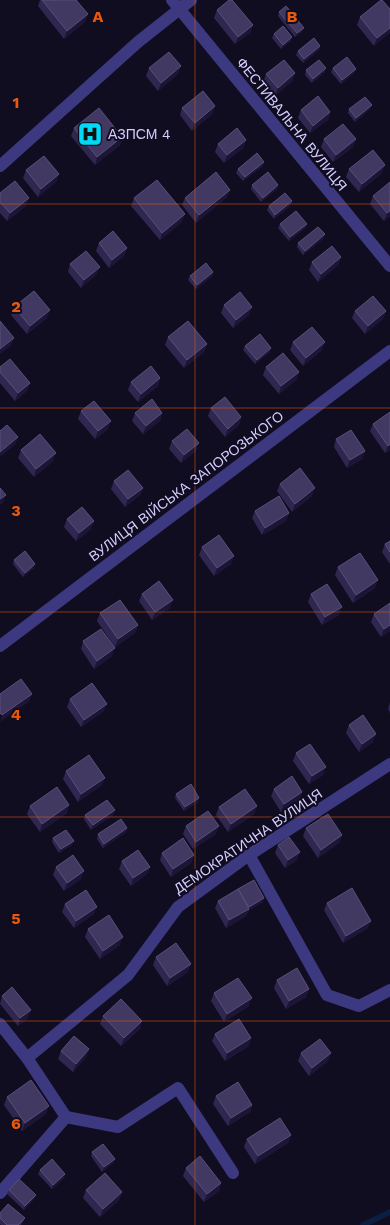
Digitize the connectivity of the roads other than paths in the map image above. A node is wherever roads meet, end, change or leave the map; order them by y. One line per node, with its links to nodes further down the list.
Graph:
1 (191, 0): 2 (street)
2 (176, 5): 3 (street); 4 (street, ФЕСТИВАЛЬНА ВУЛИЦЯ)
3 (0, 166)
4 (390, 266)
5 (390, 351): 6 (street, ВУЛИЦЯ ВІЙСЬКА ЗАПОРОЗЬКОГО)
6 (0, 646)
7 (390, 764): 8 (street, ДЕМОКРАТИЧНА ВУЛИЦЯ)
8 (250, 856): 9 (street); 11 (street, ДЕМОКРАТИЧНА ВУЛИЦЯ)
9 (390, 990)
10 (0, 1024): 11 (street)
11 (27, 1058): 12 (street)
12 (66, 1117): 13 (street); 14 (street)
13 (233, 1173)
14 (0, 1193)

